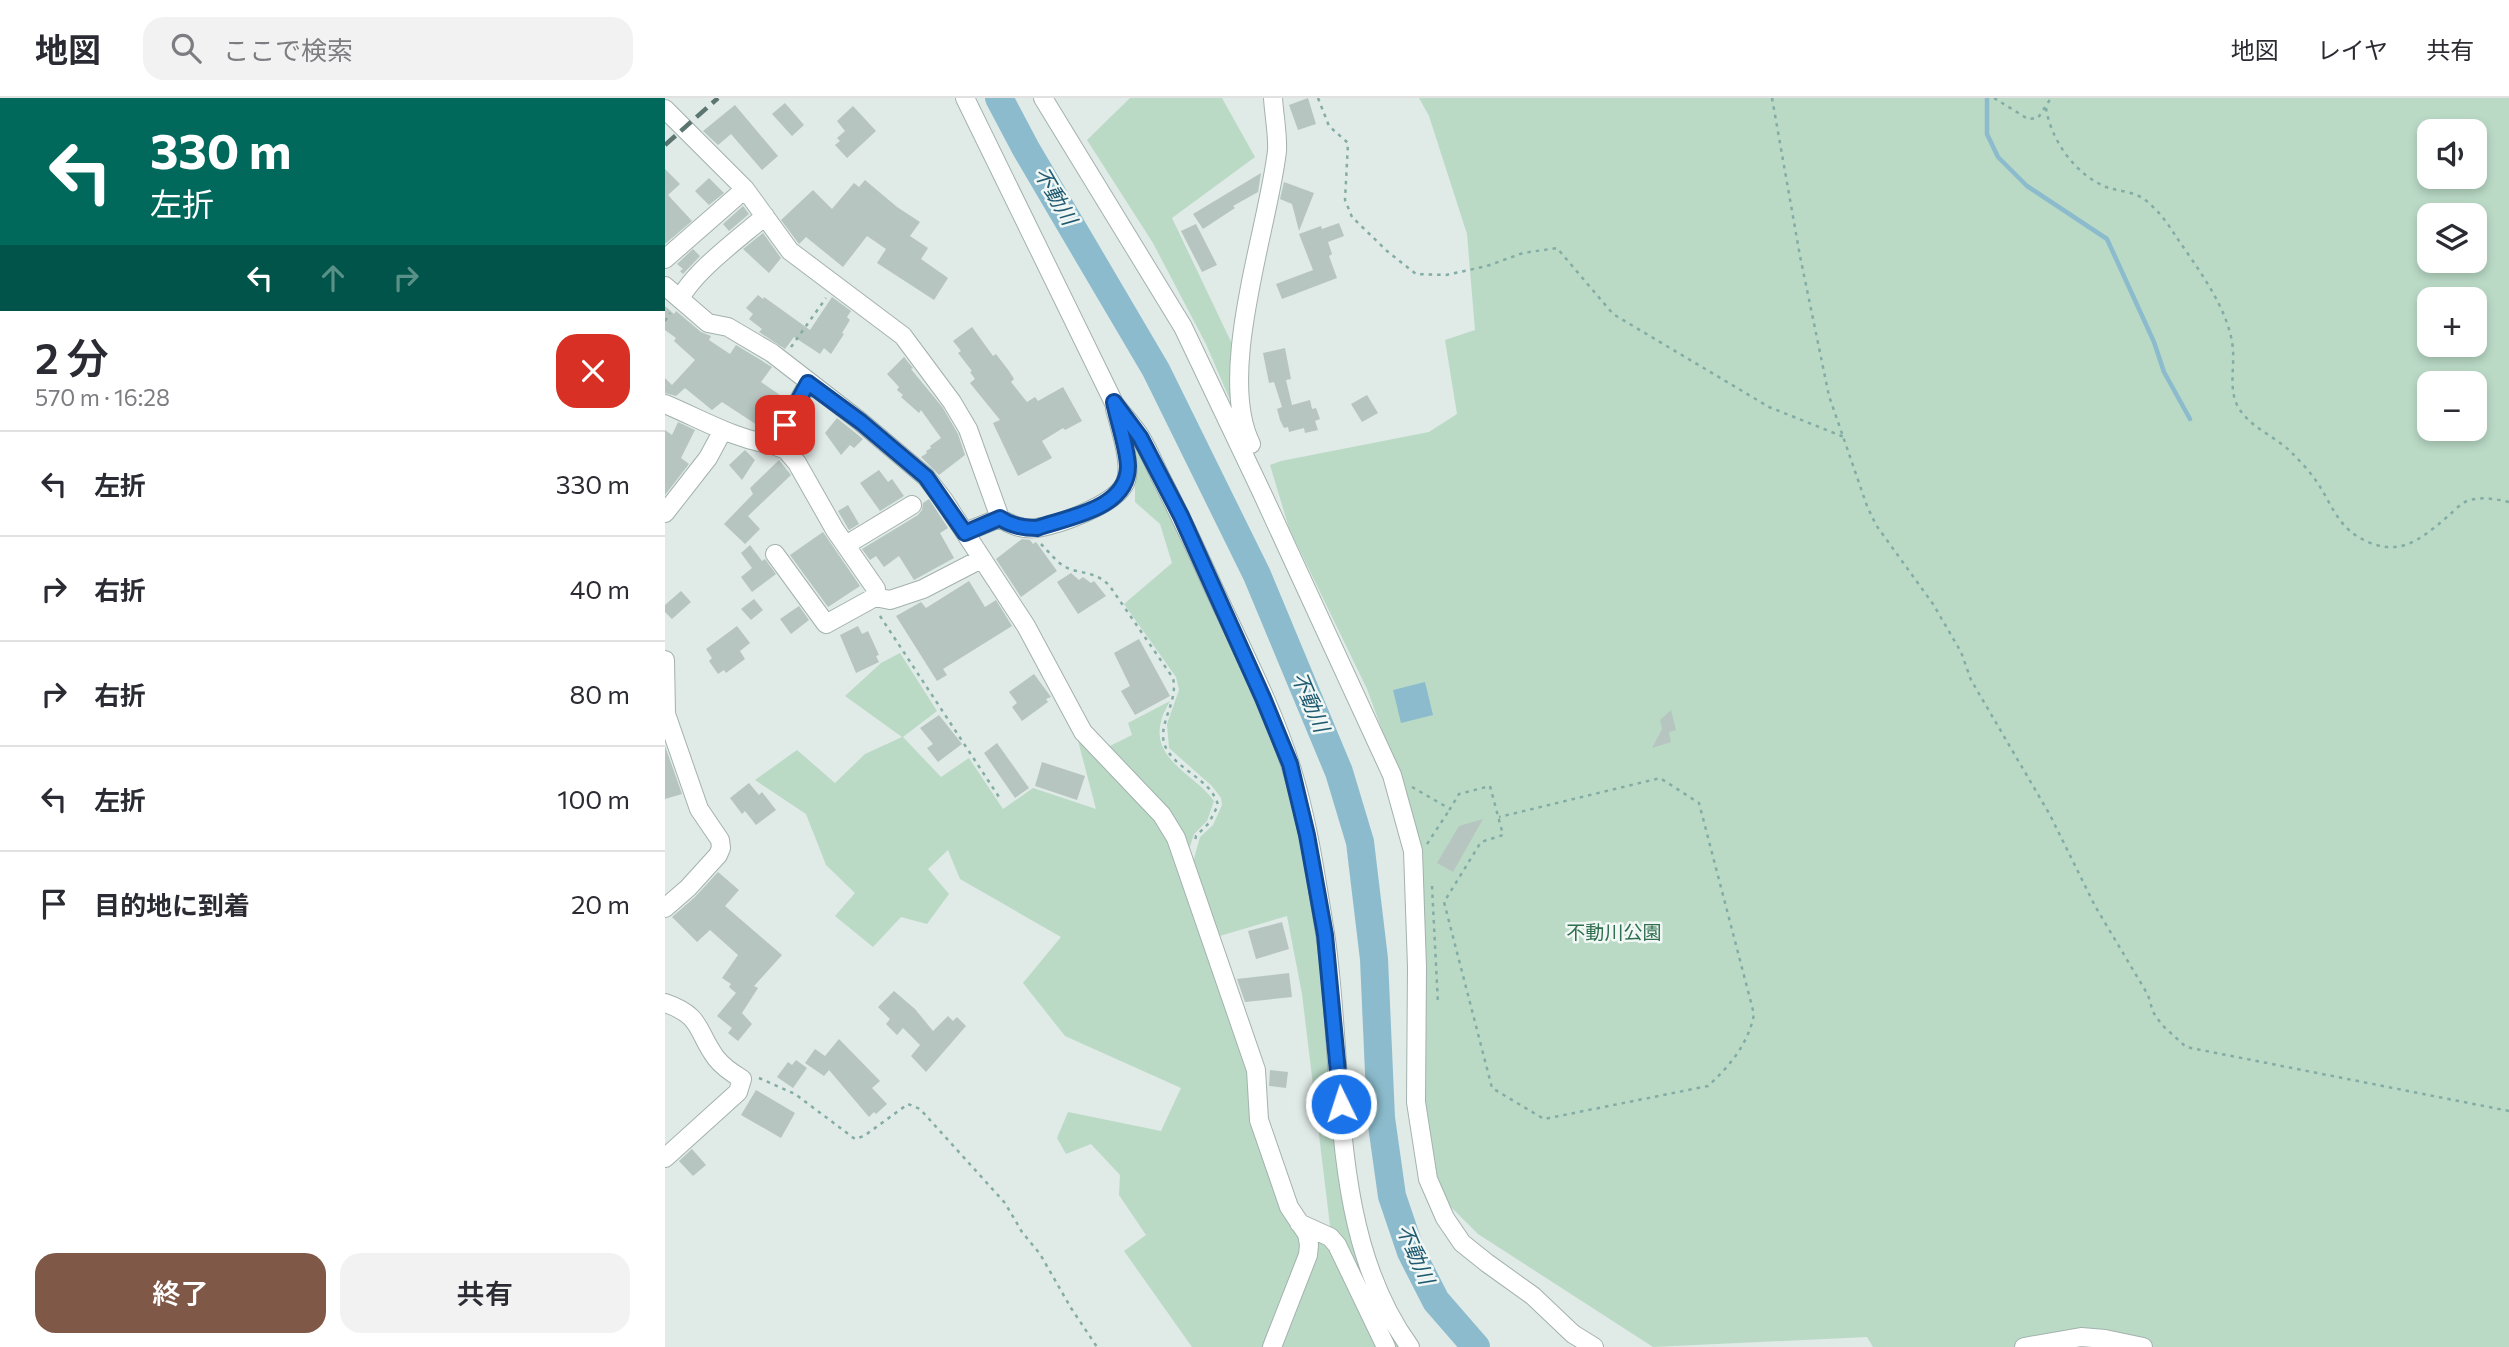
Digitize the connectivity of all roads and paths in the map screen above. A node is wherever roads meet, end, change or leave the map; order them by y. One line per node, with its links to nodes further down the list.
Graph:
1 (965, 98): 18 (street)
2 (1043, 98): 23 (street)
3 (1273, 98): 23 (street)
4 (1318, 98): 21 (path)
5 (1772, 98): 21 (path)
6 (1994, 98): 8 (path)
7 (2051, 98): 8 (path)
8 (2046, 108): 24 (path)
9 (665, 109): 10 (street)
10 (745, 189): 11 (street); 12 (street)
11 (765, 216): 14 (street); 15 (street)
12 (665, 259)
13 (665, 286): 15 (street)
14 (833, 286): 16 (path); 27 (street)
15 (680, 299): 16 (street)
16 (781, 361): 17 (street)
17 (808, 383): 22 (street); 29 (street)
18 (1114, 402): 28 (street); 53 (street)
19 (665, 404): 20 (street)
20 (722, 432): 22 (street); 26 (street)
21 (1844, 437): 47 (path)
22 (773, 445): 30 (street)
23 (1262, 493): 36 (street)
24 (2509, 502)
25 (912, 505): 30 (street)
26 (665, 513)
27 (1000, 518): 28 (street); 29 (street)
28 (1026, 528): 40 (path)
29 (965, 533): 32 (street)
30 (846, 545): 33 (street)
31 (775, 554): 33 (street)
32 (981, 559): 33 (street); 49 (street)
33 (873, 599): 37 (path)
34 (665, 660): 35 (street)
35 (666, 713): 43 (street)
36 (1392, 775): 38 (path); 54 (street)
37 (999, 797)
38 (1450, 809): 39 (path); 41 (path)
39 (1499, 817): 39 (path)
40 (1194, 843)
41 (1427, 845)
42 (1431, 880): 45 (path)
43 (665, 908)
44 (665, 1003): 46 (street)
45 (1438, 1004)
46 (742, 1079): 48 (street); 50 (path)
47 (2509, 1111)
48 (665, 1158)
49 (1299, 1223): 51 (street); 52 (street)
50 (1097, 1347)
51 (1272, 1347)
52 (1386, 1347)
53 (1411, 1347)
54 (1594, 1347)
55 (2024, 1347): 56 (street)
56 (2143, 1347)

